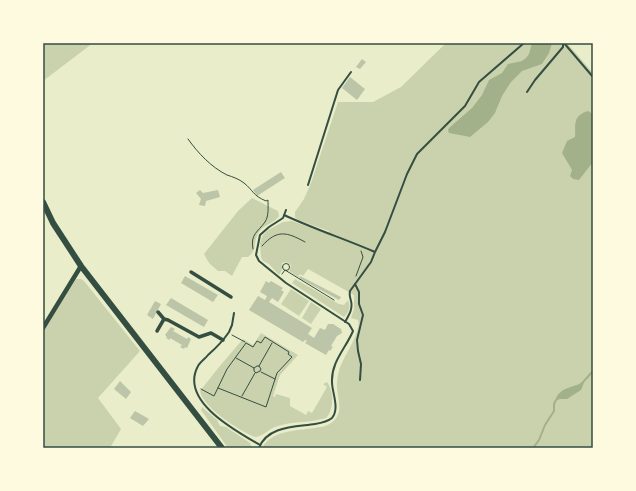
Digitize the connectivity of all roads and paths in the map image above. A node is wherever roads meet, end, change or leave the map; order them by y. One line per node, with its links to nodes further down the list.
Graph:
1 (524, 43): 14 (lane)
2 (564, 43): 4 (lane); 5 (lane)
3 (351, 72): 7 (lane)
4 (593, 77)
5 (527, 92)
6 (188, 139): 13 (path)
7 (308, 185)
8 (43, 202): 15 (main road)
9 (286, 210): 10 (lane)
10 (284, 215): 12 (lane); 13 (lane)
11 (305, 242): 13 (path)
12 (358, 245): 14 (lane); 18 (path)
13 (257, 252): 17 (lane)
14 (375, 252): 18 (lane)
15 (81, 266): 25 (street); 42 (main road)
16 (190, 272): 19 (street)
17 (279, 278): 20 (path); 24 (lane)
18 (355, 284): 24 (lane); 37 (lane)
19 (231, 297)
20 (334, 300)
21 (158, 312): 23 (street)
22 (234, 313): 27 (lane)
23 (164, 319): 26 (street); 28 (street)
24 (345, 322): 41 (lane)
25 (43, 328)
26 (157, 331)
27 (228, 333): 28 (lane); 30 (path)
28 (223, 340): 38 (lane)
29 (273, 342): 30 (path); 32 (path); 36 (path)
30 (246, 343): 31 (path)
31 (236, 358): 33 (path); 39 (path)
32 (259, 366): 33 (path); 34 (path)
33 (254, 368): 35 (path)
34 (260, 371): 35 (path); 36 (path)
35 (256, 372): 40 (path)
36 (275, 380): 40 (path)
37 (360, 380)
38 (194, 387): 39 (path); 41 (lane)
39 (218, 388): 40 (path)
40 (242, 397)
41 (260, 445): 43 (lane)
42 (222, 448)
43 (259, 448)

